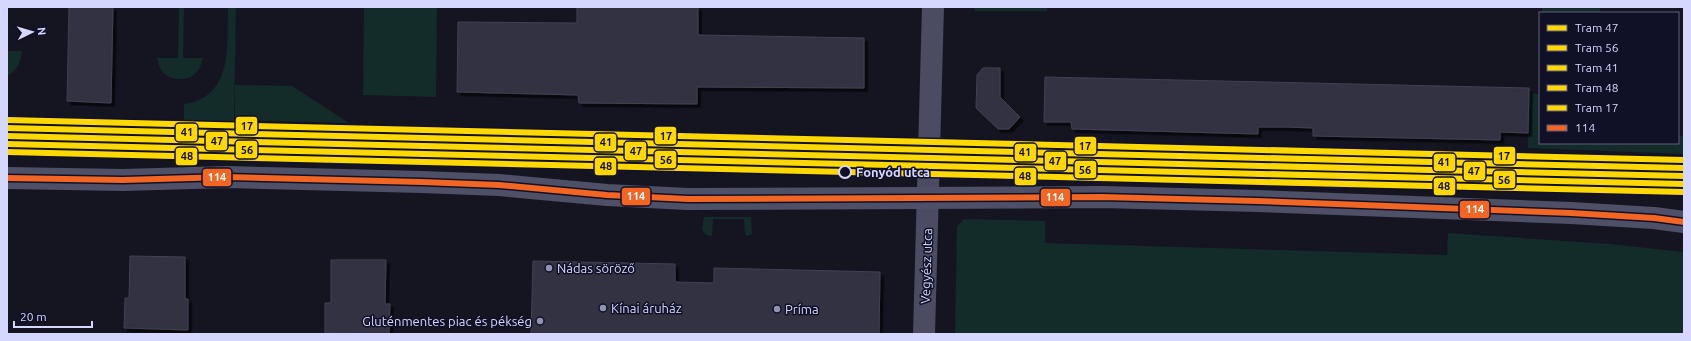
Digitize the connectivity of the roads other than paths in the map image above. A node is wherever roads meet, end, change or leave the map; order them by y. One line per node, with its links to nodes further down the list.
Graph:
1 (933, 7): 3 (street)
2 (7, 178): 3 (street)
3 (928, 197): 4 (street); 5 (street, Vegyész utca)
4 (1684, 222)
5 (924, 334)

